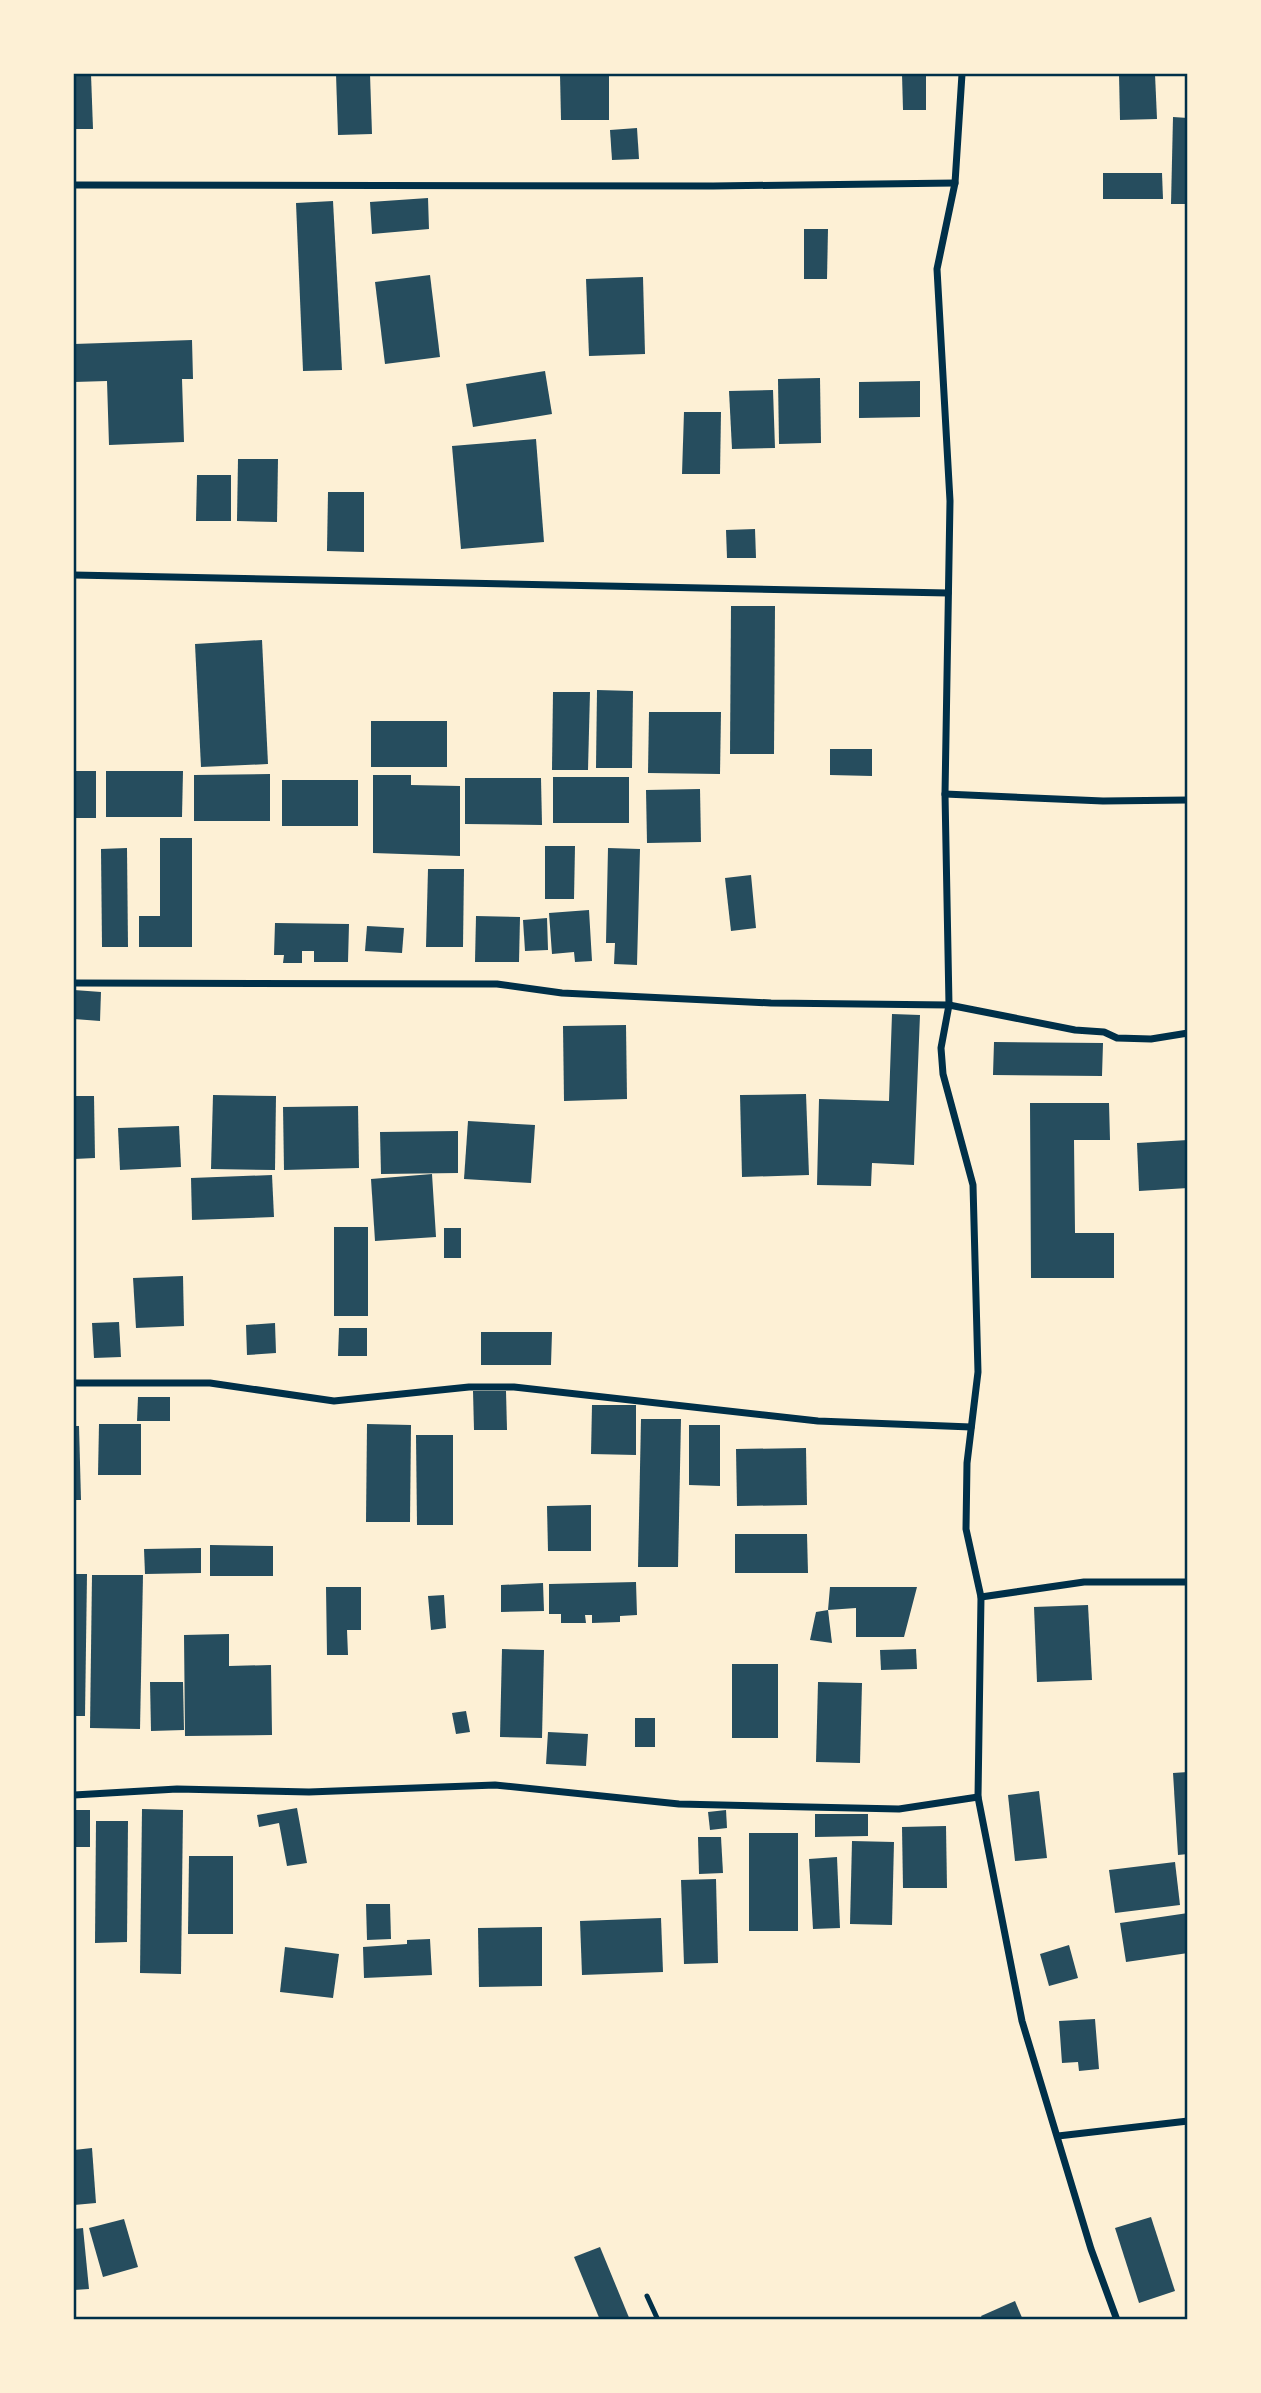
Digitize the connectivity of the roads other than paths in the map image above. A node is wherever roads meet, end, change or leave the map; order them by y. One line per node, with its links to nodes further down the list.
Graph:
1 (962, 74): 2 (street)
2 (955, 183): 3 (street); 5 (street)
3 (74, 186)
4 (74, 575): 5 (street)
5 (948, 593): 6 (street)
6 (945, 794): 7 (street); 9 (street)
7 (1188, 800)
8 (74, 983): 9 (street)
9 (949, 1005): 10 (street); 12 (street)
10 (1188, 1033)
11 (74, 1383): 12 (street)
12 (971, 1427): 14 (street)
13 (1188, 1582): 14 (street)
14 (981, 1597): 16 (street)
15 (74, 1795): 16 (street)
16 (978, 1797): 18 (street)
17 (1188, 2121): 18 (street)
18 (1058, 2136): 21 (street)
19 (647, 2296): 20 (lane)
20 (657, 2319)
21 (1117, 2319)

